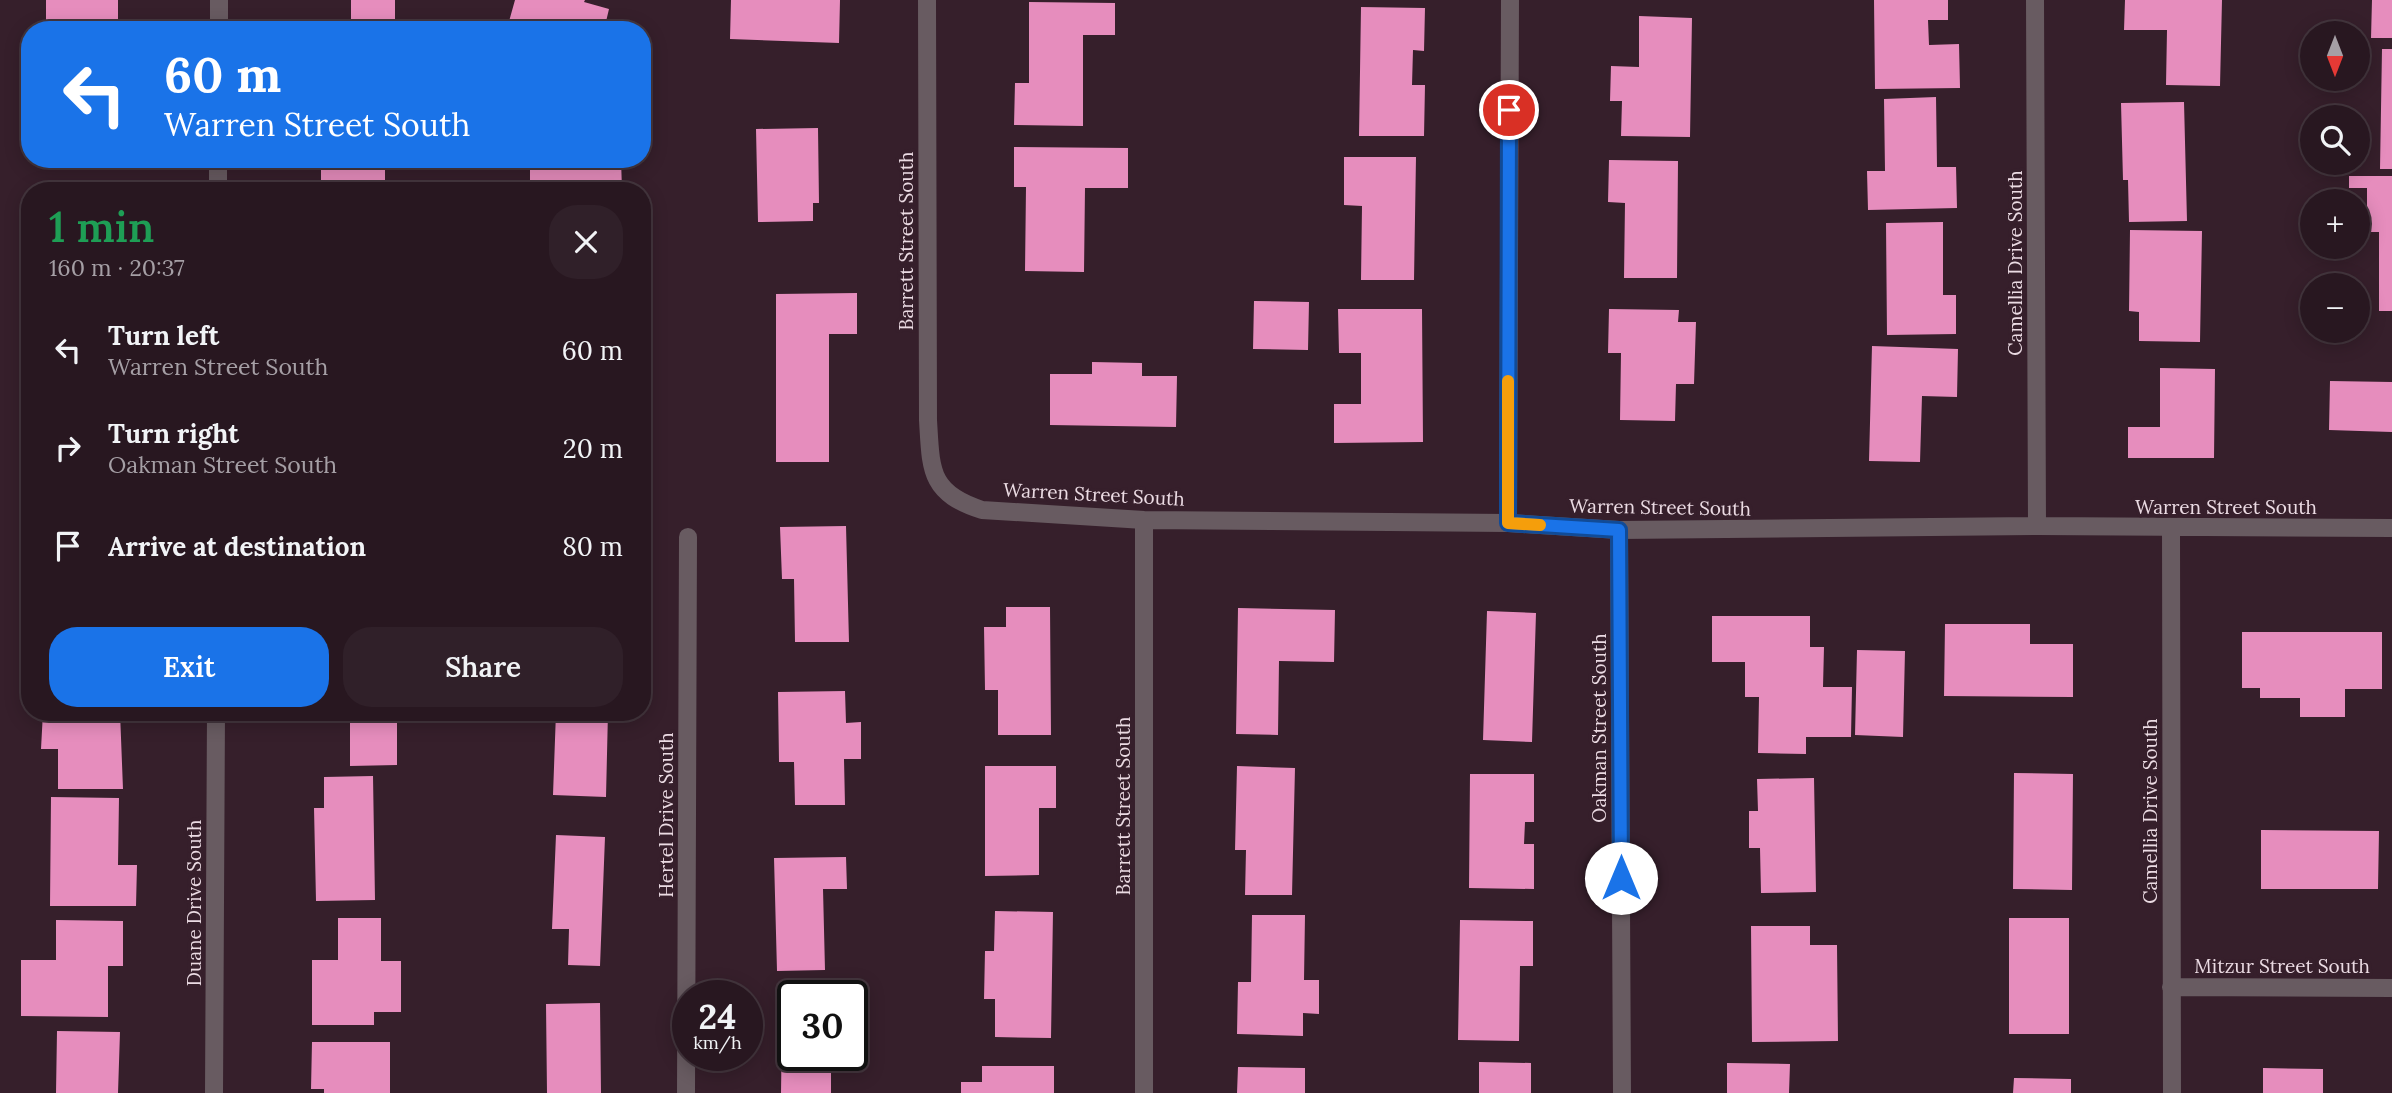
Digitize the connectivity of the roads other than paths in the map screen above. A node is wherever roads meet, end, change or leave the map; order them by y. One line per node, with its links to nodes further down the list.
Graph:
1 (219, 0): 5 (street)
2 (927, 0): 6 (street, Barrett Street South)
3 (1510, 0): 8 (street)
4 (2035, 0): 9 (street, Camellia Drive South)
5 (219, 21)
6 (937, 482): 7 (street, Warren Street South)
7 (1144, 520): 8 (street, Warren Street South); 19 (street, Barrett Street South)
8 (1508, 523): 12 (street, Warren Street South)
9 (2037, 526): 11 (street, Warren Street South); 12 (street, Warren Street South)
10 (2392, 528): 11 (street, Warren Street South)
11 (2171, 529): 15 (street, Camellia Drive South)
12 (1619, 530): 20 (street, Oakman Street South)
13 (688, 537): 18 (street, Hertel Drive South)
14 (216, 721): 17 (street, Duane Drive South)
15 (2171, 987): 16 (street, Mitzur Street South); 21 (street, Camellia Drive South)
16 (2392, 988)
17 (214, 1093)
18 (686, 1093)
19 (1144, 1093)
20 (1622, 1093)
21 (2172, 1093)

